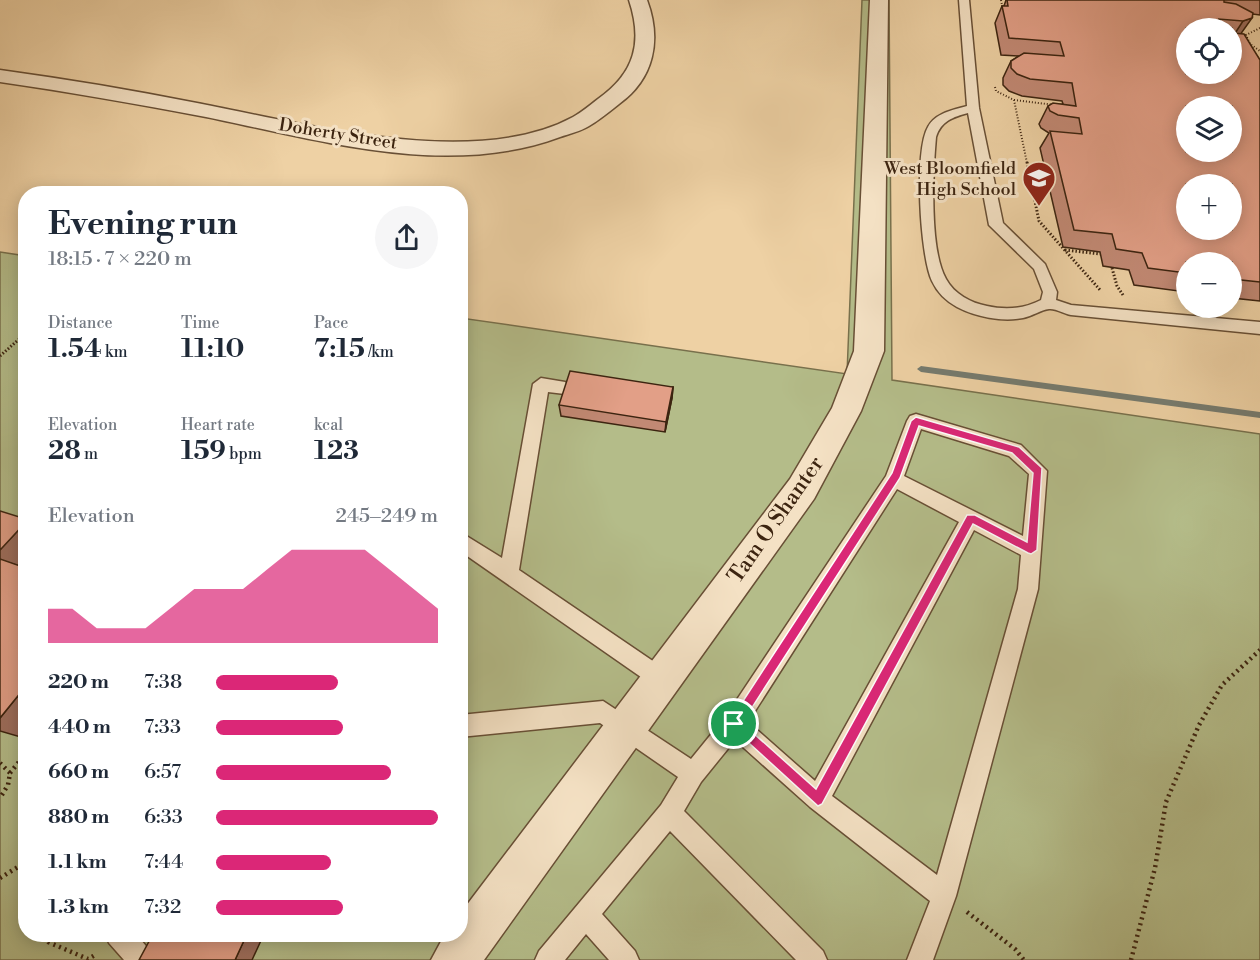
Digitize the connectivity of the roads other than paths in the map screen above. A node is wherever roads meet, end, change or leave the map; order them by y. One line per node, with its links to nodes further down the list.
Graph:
1 (638, 0): 4 (street, Doherty Street)
2 (879, 0): 14 (street, Tam O Shanter)
3 (964, 0): 5 (lane)
4 (0, 76)
5 (973, 108): 6 (lane); 6 (lane)
6 (1048, 303): 7 (lane)
7 (1260, 328)
8 (565, 388): 13 (lane)
9 (894, 479): 10 (lane); 12 (lane); 15 (lane)
10 (971, 518): 12 (lane); 19 (lane)
11 (468, 546): 13 (lane)
12 (1031, 550): 21 (lane)
13 (509, 574): 14 (lane)
14 (661, 680): 17 (street, Tam O Shanter)
15 (734, 724): 18 (lane); 19 (lane)
16 (468, 725): 17 (lane)
17 (624, 727): 18 (lane); 25 (street, Tam O Shanter)
18 (693, 774): 20 (lane)
19 (818, 799): 21 (lane)
20 (669, 813): 22 (lane); 28 (lane)
21 (945, 896): 29 (lane)
22 (586, 915): 26 (lane); 27 (lane)
23 (125, 942): 24 (lane)
24 (141, 960)
25 (456, 960)
26 (548, 960)
27 (626, 960)
28 (814, 960)
29 (920, 960)

